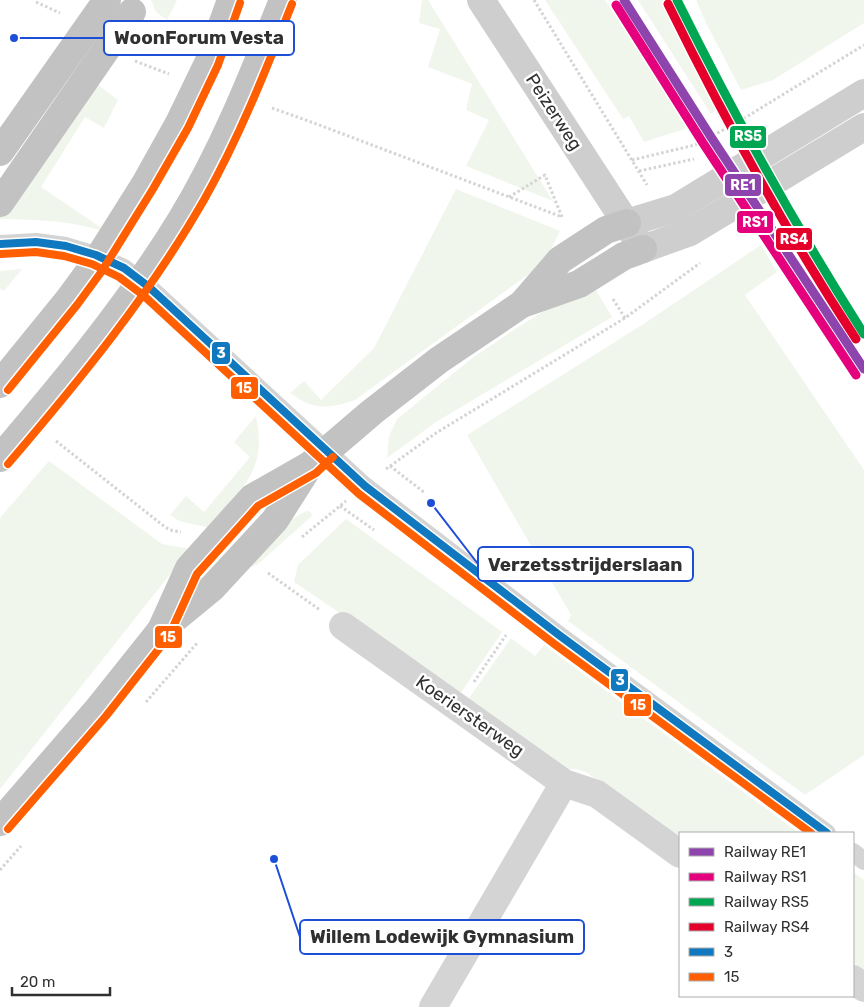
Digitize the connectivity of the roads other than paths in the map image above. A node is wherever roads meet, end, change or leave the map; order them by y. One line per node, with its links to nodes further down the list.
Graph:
1 (107, 0): 8 (highway)
2 (231, 0): 14 (highway)
3 (283, 0): 16 (highway)
4 (482, 0): 10 (main road, Peizerweg)
5 (130, 4): 9 (highway)
6 (864, 93): 10 (main road)
7 (864, 128): 12 (main road)
8 (0, 152)
9 (0, 203)
10 (627, 223): 12 (main road, Peizerweg); 13 (highway)
11 (0, 244): 15 (lane)
12 (643, 249): 13 (highway)
13 (522, 304): 15 (highway)
14 (0, 384)
15 (318, 457): 18 (highway); 18 (highway); 21 (lane)
16 (0, 458)
17 (343, 626): 19 (street, Koeriersterweg)
18 (161, 630): 20 (highway)
19 (564, 783): 22 (street, Koeriersterweg); 27 (street)
20 (0, 822)
21 (826, 832)
22 (679, 853)
23 (854, 853): 24 (lane)
24 (864, 861)
25 (854, 980): 26 (street)
26 (864, 988)
27 (434, 1007)

